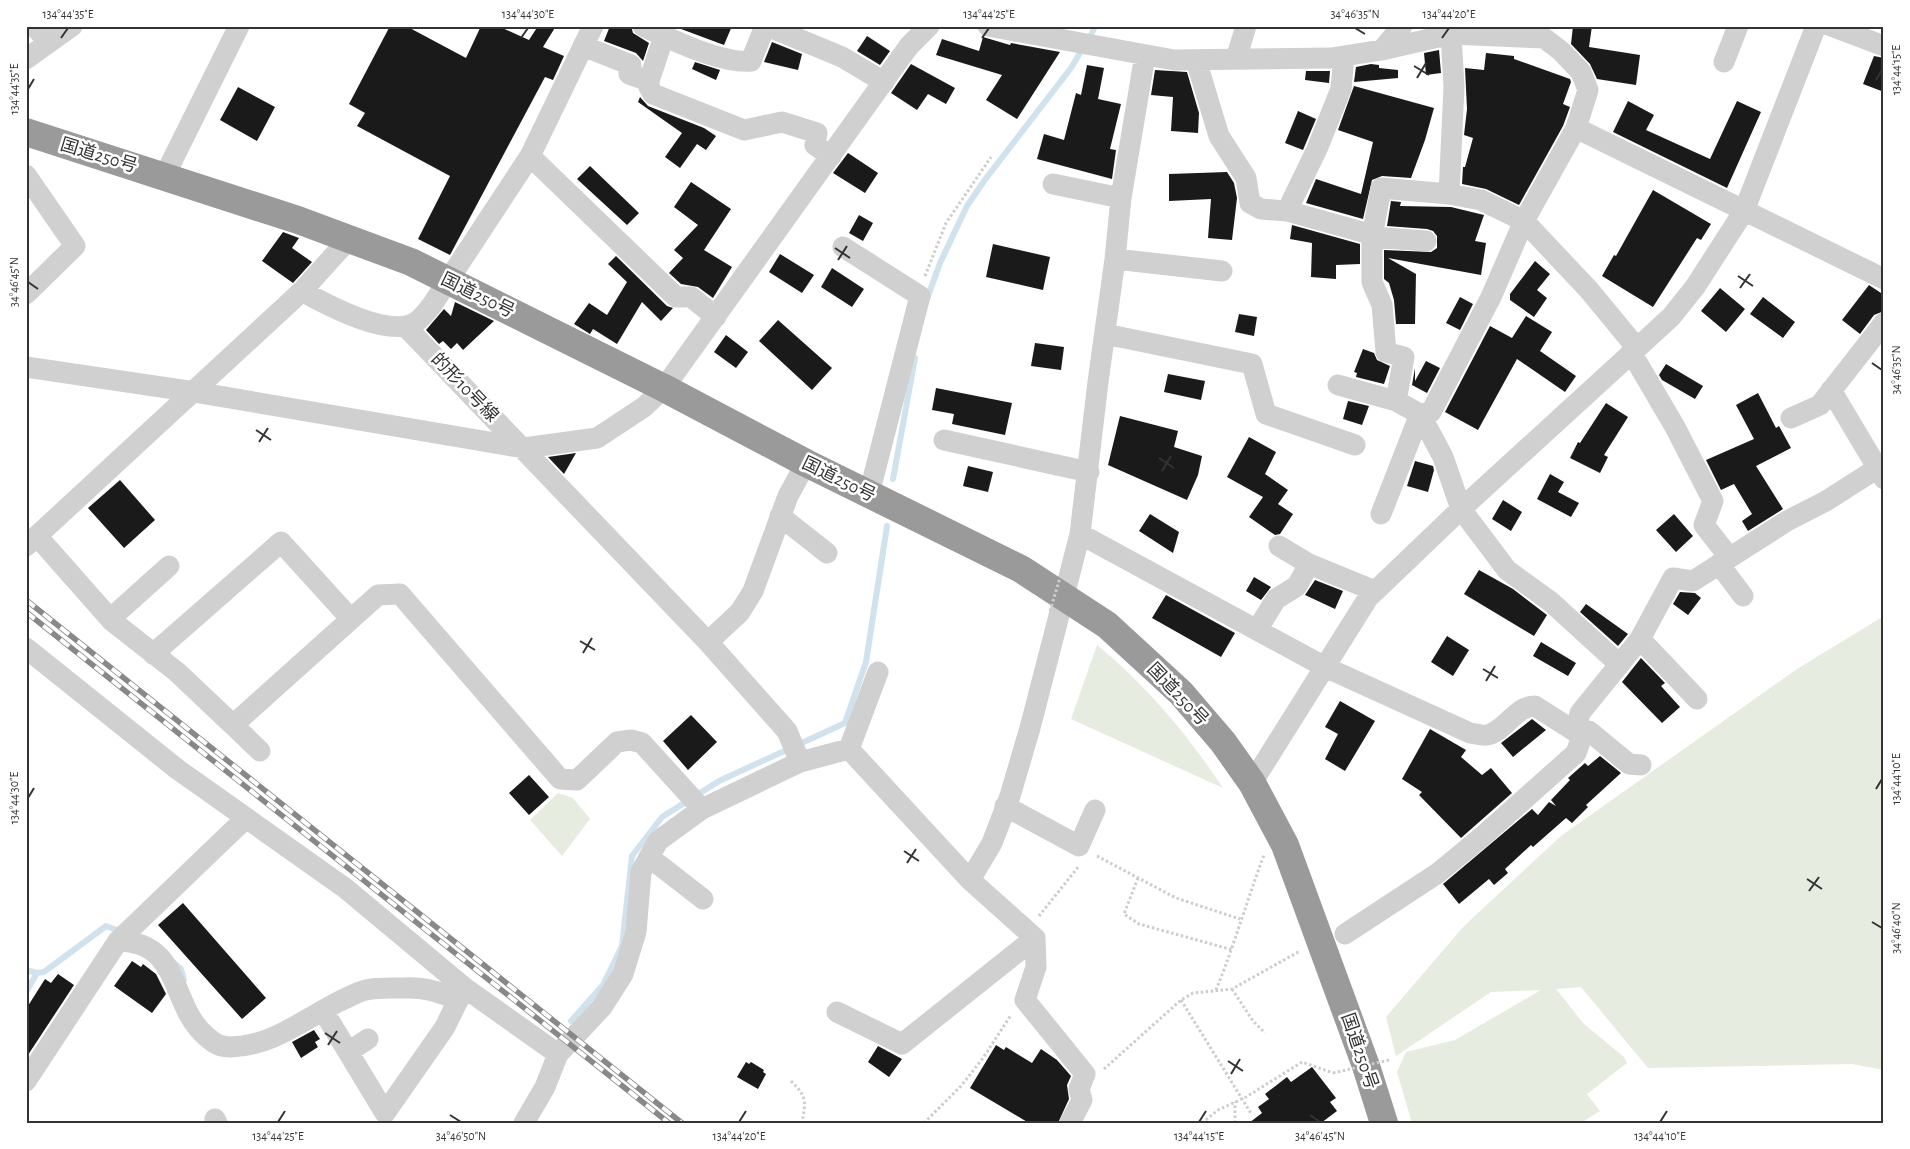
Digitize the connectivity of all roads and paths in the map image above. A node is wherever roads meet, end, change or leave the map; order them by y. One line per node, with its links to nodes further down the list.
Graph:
1 (34, 26): 17 (street)
2 (72, 26): 17 (street)
3 (239, 26): 34 (street)
4 (643, 26): 16 (street)
5 (766, 26): 16 (street); 27 (street)
6 (928, 26): 27 (street)
7 (1246, 26): 23 (street)
8 (1402, 26): 19 (street)
9 (1738, 26): 25 (street)
10 (1816, 26): 39 (street)
11 (1831, 26): 18 (street)
12 (996, 27): 20 (street)
13 (590, 32): 26 (street); 30 (street)
14 (1545, 32): 15 (street); 28 (street)
15 (1451, 34): 19 (street); 36 (street)
16 (664, 36): 26 (street)
17 (49, 42): 22 (street)
18 (1884, 46)
19 (1382, 50): 21 (street)
20 (1145, 55): 24 (street); 37 (street)
21 (1344, 56): 23 (street); 38 (street)
22 (26, 59)
23 (1236, 59): 24 (street)
24 (1196, 60): 38 (street)
25 (1724, 62)
26 (649, 81): 31 (street)
27 (884, 82): 31 (street)
28 (1576, 128): 39 (street); 40 (street)
29 (26, 132): 34 (highway, 国道250号)
30 (530, 156): 48 (street); 52 (street)
31 (831, 156): 52 (street)
32 (991, 157): 51 (path)
33 (26, 175): 50 (street)
34 (165, 175): 42 (highway, 国道250号)
35 (1053, 184): 37 (street)
36 (1448, 194): 40 (street); 41 (street)
37 (1121, 198): 45 (street)
38 (1287, 211): 41 (street)
39 (1744, 211): 47 (street); 56 (street)
40 (1524, 221): 56 (street); 63 (street)
41 (1372, 237): 43 (street); 62 (street)
42 (349, 239): 48 (highway, 国道250号); 49 (street)
43 (1426, 241)
44 (843, 247): 51 (street)
45 (1115, 259): 46 (street); 55 (street)
46 (1222, 271)
47 (1884, 279)
48 (449, 280): 54 (street); 59 (highway, 国道250号)
49 (302, 291): 54 (street); 61 (street)
50 (26, 294)
51 (920, 296): 71 (street)
52 (716, 318): 59 (street)
53 (1884, 323): 60 (street)
54 (405, 326): 67 (street, 的形10号線)
55 (1105, 334): 66 (street); 70 (street)
56 (1633, 350): 72 (street); 79 (street)
57 (26, 367): 61 (street)
58 (1338, 385): 62 (street)
59 (664, 388): 67 (street); 68 (highway, 国道250号)
60 (1831, 390): 64 (street); 69 (street)
61 (195, 392): 67 (street); 76 (street)
62 (1396, 401): 63 (street)
63 (1420, 414): 72 (street); 73 (street)
64 (1791, 418)
65 (944, 440): 70 (street)
66 (1355, 445)
67 (524, 448): 89 (street, 的形10号線)
68 (806, 464): 71 (highway, 国道250号); 74 (street)
69 (1881, 470): 79 (street)
70 (1089, 472): 75 (street)
71 (869, 494): 83 (highway, 国道250号)
72 (1461, 509): 82 (street); 92 (street)
73 (1381, 514)
74 (780, 516): 78 (street); 89 (street)
75 (1080, 534): 83 (street); 87 (street)
76 (32, 541): 86 (street)
77 (1278, 546): 80 (street)
78 (827, 552)
79 (1724, 561): 84 (street); 88 (street)
80 (1309, 564): 82 (street); 87 (street)
81 (170, 566): 86 (street)
82 (1375, 591): 93 (street)
83 (1059, 592): 83 (path, bridge); 102 (highway, 国道250号); 104 (street)
84 (1743, 596)
85 (350, 618): 91 (street); 96 (street); 103 (street)
86 (110, 619): 91 (street)
87 (1257, 630): 93 (street)
88 (1640, 638): 92 (street); 95 (street)
89 (708, 642): 100 (street, 的形10号線)
90 (26, 648): 106 (street)
91 (153, 654): 96 (street)
92 (1619, 664): 97 (street)
93 (1325, 667): 97 (street); 102 (street)
94 (878, 672): 98 (street)
95 (1697, 699)
96 (232, 725): 99 (street)
97 (1579, 733): 101 (street); 116 (street)
98 (849, 750): 100 (street); 111 (street)
99 (260, 751)
100 (796, 752): 103 (street)
101 (1641, 765)
102 (1252, 783): 116 (highway, 国道250号)
103 (695, 802): 109 (street)
104 (1006, 806): 107 (street); 111 (street)
105 (1095, 810): 107 (street)
106 (245, 819): 114 (street); 120 (street)
107 (1084, 849): 110 (path); 115 (path)
108 (1266, 850): 113 (path)
109 (650, 857): 112 (street); 128 (street)
110 (1138, 878): 113 (path); 117 (path)
111 (970, 880): 115 (street)
112 (703, 899)
113 (1240, 918): 117 (path)
114 (125, 934): 120 (street); 132 (street)
115 (1032, 934): 121 (street); 123 (street)
116 (1333, 938): 118 (path); 142 (highway, 国道250号)
117 (1232, 950): 119 (path)
118 (1232, 988): 119 (path); 125 (path)
119 (1216, 991): 122 (path)
120 (461, 996): 127 (street); 128 (street)
121 (1025, 1000): 130 (street); 138 (path)
122 (1182, 1000): 130 (path); 133 (path)
123 (837, 1012)
124 (330, 1022): 127 (street)
125 (1266, 1032)
126 (368, 1039): 127 (street)
127 (348, 1052)
128 (558, 1054): 136 (street)
129 (1389, 1060): 133 (path, bridge)
130 (1085, 1074): 139 (street)
131 (791, 1081): 137 (path)
132 (26, 1082)
133 (1241, 1099): 134 (path); 135 (path)
134 (1235, 1102): 140 (path); 141 (path)
135 (1252, 1116)
136 (524, 1123)
137 (802, 1123)
138 (924, 1123)
139 (1070, 1123)
140 (1202, 1123)
141 (1234, 1123)
142 (1384, 1123)

